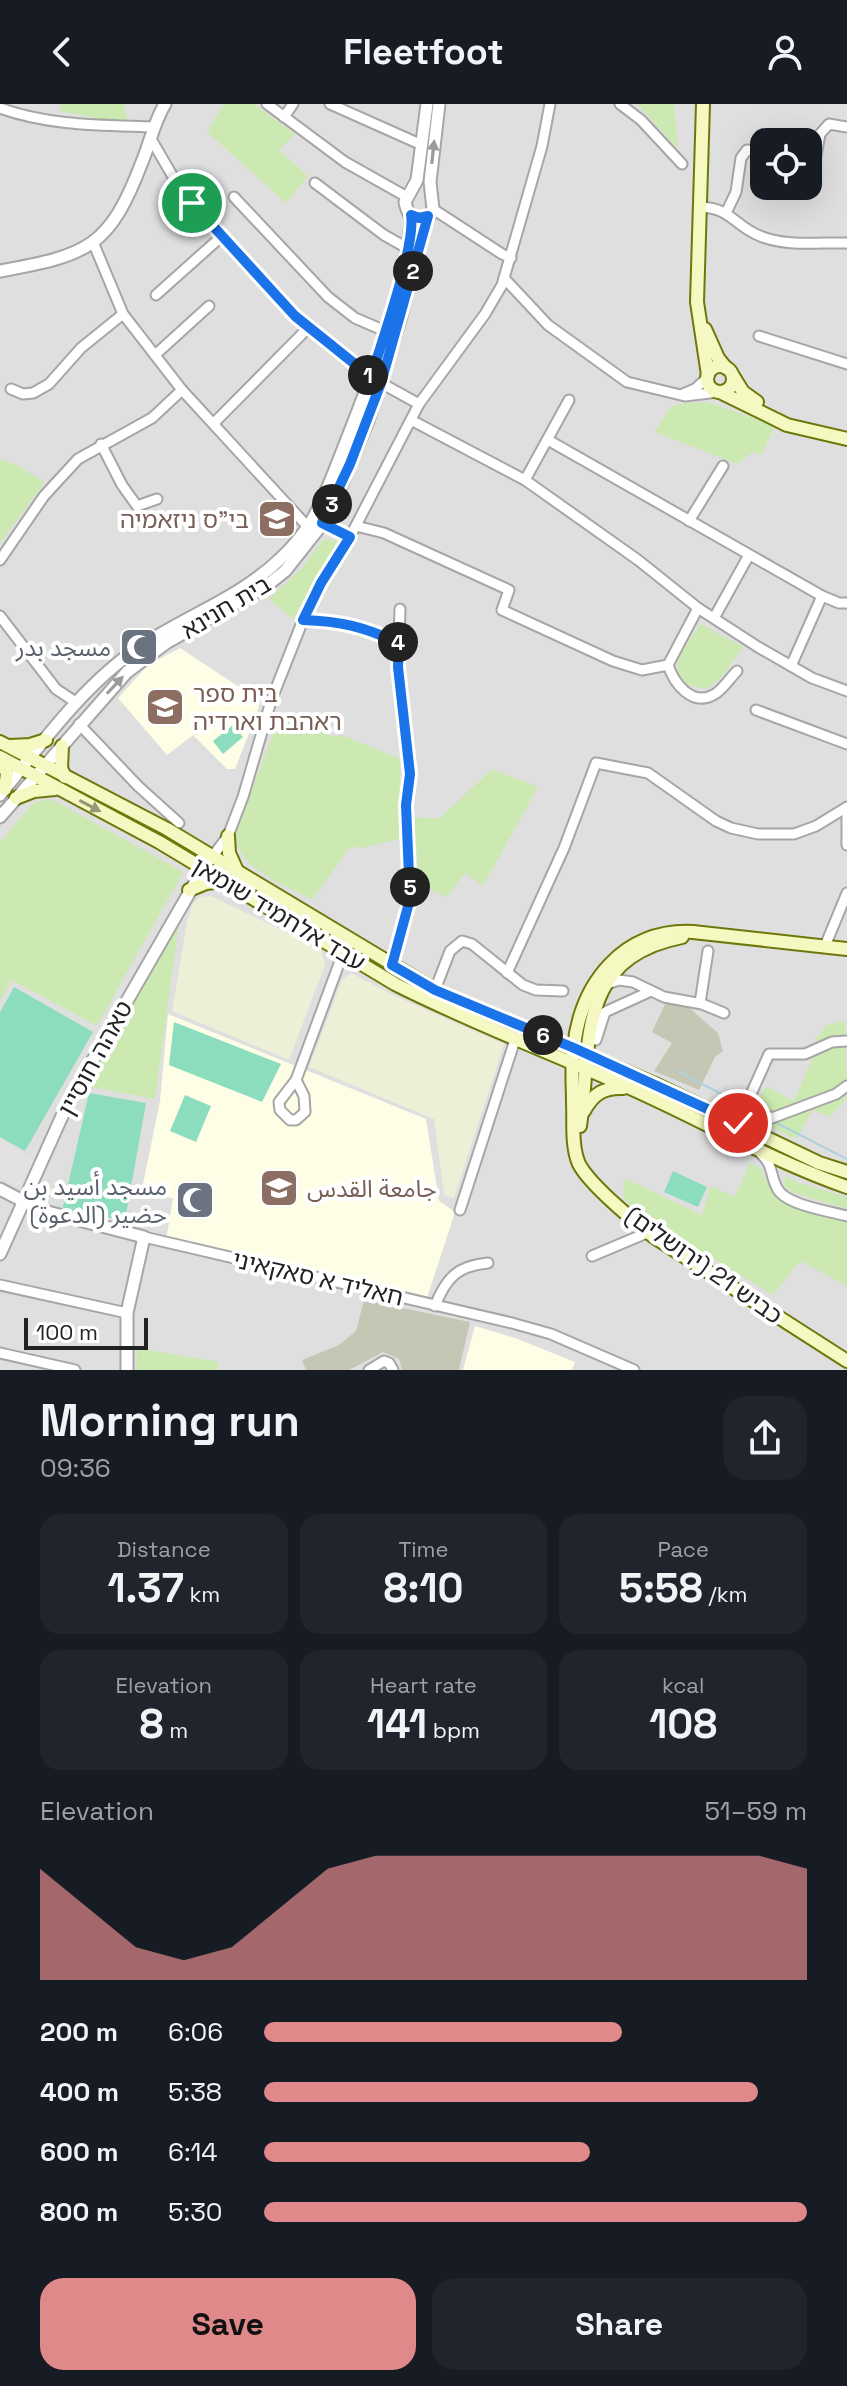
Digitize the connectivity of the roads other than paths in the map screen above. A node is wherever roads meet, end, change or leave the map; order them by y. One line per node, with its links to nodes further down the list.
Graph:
1 (165, 104): 14 (street)
2 (267, 104): 11 (street)
3 (293, 104): 11 (street)
4 (330, 104): 15 (street)
5 (427, 104): 15 (street)
6 (439, 104): 22 (street, בית חנינא, one-way to 6)
7 (550, 104): 29 (street)
8 (620, 104): 17 (street)
9 (703, 104): 21 (main road)
10 (0, 108): 14 (street)
11 (284, 117): 19 (street)
12 (845, 125): 13 (street)
13 (822, 132)
14 (152, 133): 25 (street); 26 (street)
15 (422, 145): 19 (street)
16 (750, 151): 23 (street)
17 (682, 164)
18 (315, 183): 28 (street)
19 (410, 194): 22 (street); 24 (street)
20 (234, 197): 37 (street)
21 (700, 207): 23 (street); 32 (main road)
22 (431, 208): 24 (street); 29 (street); 43 (street, בית חנינא)
23 (726, 213): 27 (street)
24 (411, 215): 28 (street, בית חנינא)
25 (222, 236): 33 (street); 36 (street)
26 (93, 242): 30 (street); 35 (street)
27 (847, 243)
28 (407, 248): 37 (street, בית חנינא)
29 (511, 258): 31 (street)
30 (0, 271)
31 (504, 278): 47 (street); 49 (street)
32 (697, 294): 41 (main road); 42 (main road)
33 (156, 295)
34 (209, 306): 39 (street)
35 (123, 314): 39 (street); 44 (street)
36 (308, 328): 43 (street); 51 (street)
37 (385, 331): 43 (street, בית חנינא)
38 (759, 336): 40 (street)
39 (155, 355): 45 (street)
40 (847, 364)
41 (729, 372): 42 (main road); 46 (main road); 52 (main road)
42 (707, 377): 46 (main road); 47 (street)
43 (376, 380): 49 (street); 60 (street, בית חנינא); 61 (street, בית חנינא)
44 (11, 389)
45 (182, 390): 51 (street); 55 (street)
46 (719, 392): 47 (street); 53 (main road)
47 (672, 394)
48 (569, 400): 54 (street)
49 (419, 404): 50 (street)
50 (411, 420): 57 (street); 62 (street)
51 (214, 423): 61 (street)
52 (847, 432)
53 (847, 439)
54 (548, 440): 57 (street); 59 (street)
55 (101, 444): 58 (street); 65 (street)
56 (723, 466): 59 (street)
57 (525, 480): 68 (street)
58 (157, 499)
59 (689, 521): 64 (street)
60 (322, 523): 63 (street); 80 (street, בית חנינא, one-way to 60)
61 (307, 526): 78 (street, בית חנינא)
62 (356, 526): 63 (street); 74 (street)
63 (350, 537): 72 (street)
64 (749, 555): 66 (street); 71 (street)
65 (0, 560)
66 (822, 596): 67 (street); 75 (street)
67 (847, 603)
68 (698, 608): 71 (street); 74 (street)
69 (400, 609): 73 (street)
70 (0, 616): 78 (street)
71 (714, 618): 75 (street)
72 (303, 620): 73 (street); 97 (street)
73 (399, 643): 111 (street)
74 (668, 665): 76 (street)
75 (791, 666): 77 (street)
76 (737, 671)
77 (847, 691)
78 (77, 703): 81 (street, בית חנינא)
79 (756, 710): 83 (street)
80 (79, 724): 84 (street, בית חנינא); 96 (street)
81 (46, 740): 82 (main road); 86 (street, בית חנינא)
82 (4, 744): 86 (main road, עבד אלחמיד שומאן)
83 (847, 744)
84 (62, 746): 87 (street, בית חנינא); 90 (main road)
85 (0, 758): 88 (main road, עבד אלחמיד שומאן); 92 (main road)
86 (31, 758): 87 (main road, עבד אלחמיד שומאן); 88 (street, בית חנינא)
87 (46, 765): 89 (street, בית חנינא); 90 (main road, עבד אלחמיד שומאן)
88 (22, 769): 89 (main road, עבד אלחמיד שומאן); 92 (street, בית חנינא)
89 (35, 776): 91 (main road, עבד אלחמיד שומאן); 93 (street, בית חנינא)
90 (65, 777): 99 (main road, עבד אלחמיד שומאן)
91 (57, 789): 93 (main road); 100 (main road, עבד אלחמיד שומאן, one-way to 100)
92 (2, 792)
93 (16, 798): 95 (street, בית חנינא)
94 (847, 807): 98 (street); 112 (street)
95 (0, 817)
96 (179, 823)
97 (228, 836): 99 (street); 101 (main road)
98 (847, 845)
99 (214, 857): 100 (street); 101 (main road, עבד אלחמיד שומאן)
100 (203, 869): 102 (main road, עבד אלחמיד שומאן); 103 (street, טאהה חוסיין)
101 (237, 871): 111 (main road, עבד אלחמיד שומאן)
102 (224, 881): 103 (main road); 109 (main road, עבד אלחמיד שומאן)
103 (189, 890): 140 (street, טאהה חוסיין)
104 (847, 893): 106 (street)
105 (718, 935): 106 (main road); 110 (main road); 120 (main road)
106 (825, 946): 107 (main road)
107 (847, 949)
108 (708, 951): 118 (street)
109 (343, 953): 121 (main road, עבד אלחמיד שומאן); 127 (street)
110 (634, 955): 113 (main road); 114 (street)
111 (392, 965): 115 (main road, עבד אלחמיד שומאן)
112 (507, 973): 115 (street); 116 (street)
113 (605, 986): 114 (street); 125 (main road)
114 (641, 986): 117 (street)
115 (435, 990): 122 (main road, עבד אלחמיד שומאן)
116 (563, 991)
117 (651, 991): 118 (street); 123 (street)
118 (700, 1003): 119 (street)
119 (724, 1013)
120 (580, 1021): 122 (main road); 125 (main road)
121 (515, 1040): 126 (main road, עבד אלחמיד שומאן); 141 (street)
122 (556, 1040): 125 (main road, עבד אלחמיד שומאן)
123 (596, 1040)
124 (847, 1041): 130 (street)
125 (579, 1050): 126 (main road); 132 (main road, עבד אלחמיד שומאן)
126 (578, 1066): 129 (main road, עבד אלחמיד שומאן); 131 (main road); 134 (main road)
127 (296, 1080)
128 (847, 1086): 130 (street)
129 (631, 1088): 131 (main road); 133 (main road, עבד אלחמיד שומאן)
130 (746, 1105): 132 (street)
131 (582, 1118): 134 (main road)
132 (738, 1123): 136 (main road, עבד אלחמיד שומאן)
133 (747, 1142): 135 (main road, עבד אלחמיד שומאן); 137 (street)
134 (576, 1153): 143 (main road, כביש 21 (ירושלים))
135 (803, 1170): 137 (street); 138 (main road, עבד אלחמיד שומאן)
136 (847, 1172)
137 (774, 1178): 142 (street)
138 (847, 1187)
139 (0, 1189): 140 (street, חאליד א סאקאיני)
140 (22, 1202): 144 (street, חאליד א סאקאיני); 145 (street, טאהה חוסיין)
141 (460, 1210)
142 (847, 1216)
143 (649, 1232): 146 (street); 152 (main road, כביש 21 (ירושלים))
144 (144, 1237): 149 (street, חאליד א סאקאיני); 150 (street)
145 (1, 1248)
146 (592, 1256)
147 (488, 1263): 149 (street)
148 (0, 1285): 150 (street)
149 (435, 1306): 157 (street, חאליד א סאקאיני)
150 (127, 1313): 154 (street)
151 (0, 1353): 153 (street)
152 (847, 1361)
153 (75, 1370)
154 (127, 1370)
155 (369, 1370): 156 (street)
156 (393, 1370)
157 (634, 1370)

